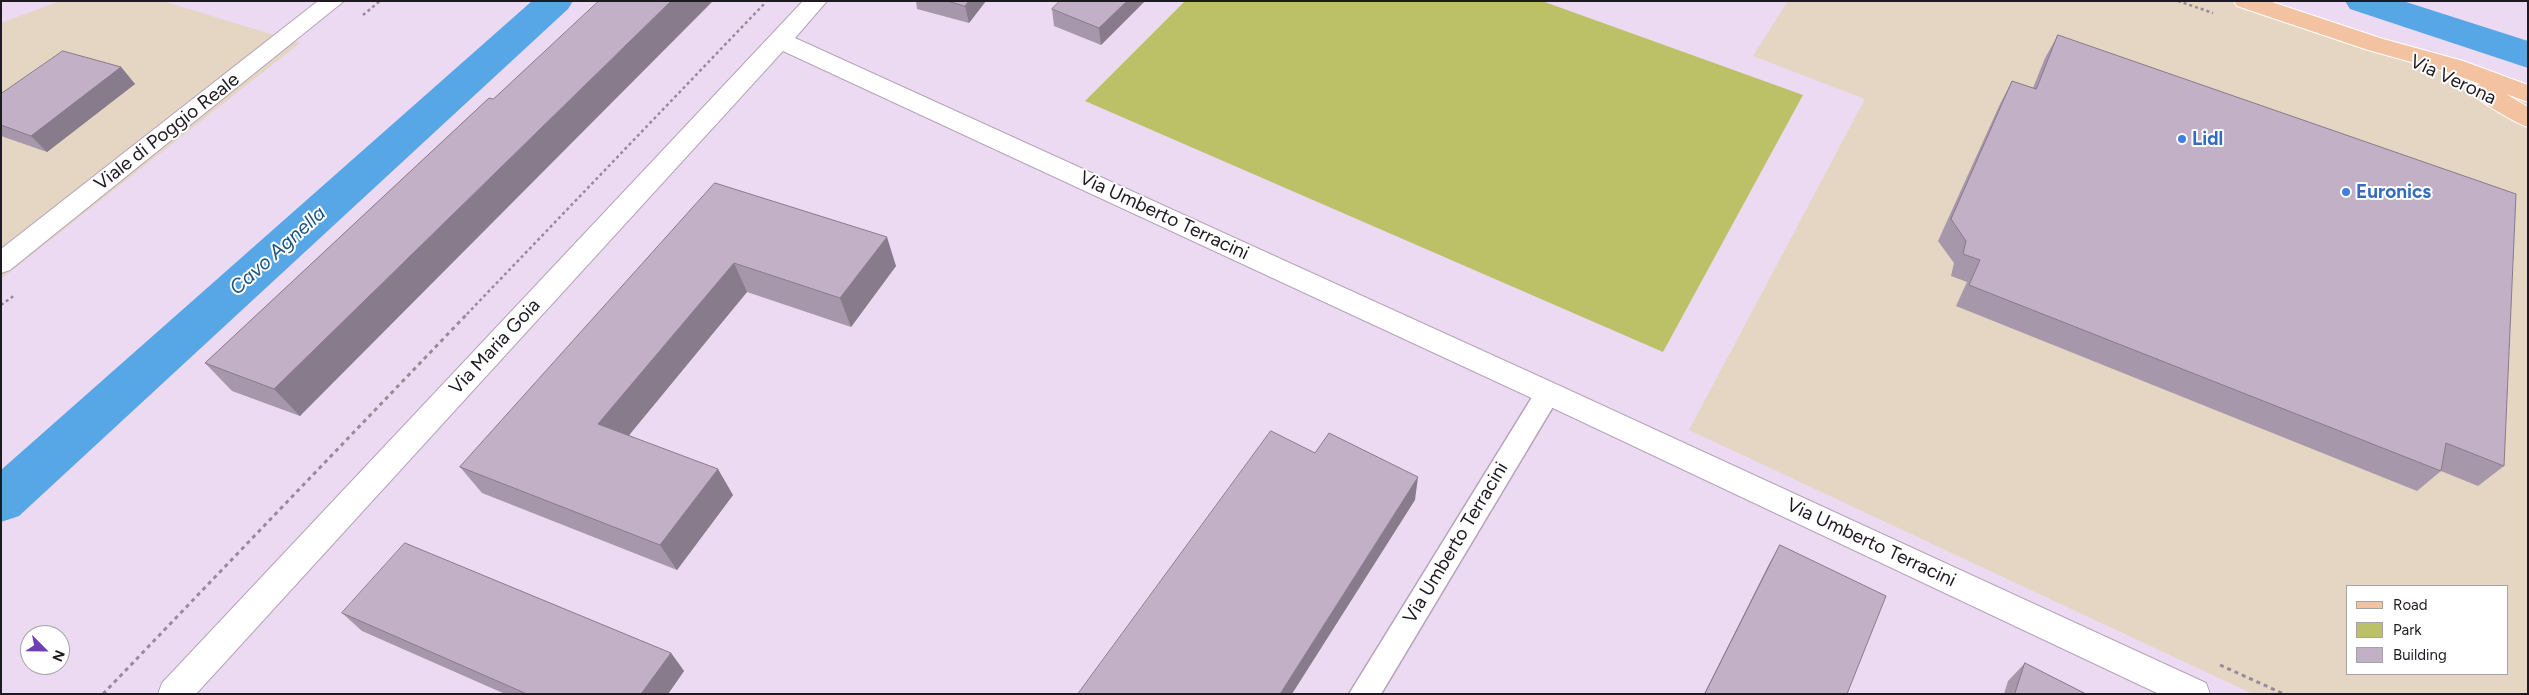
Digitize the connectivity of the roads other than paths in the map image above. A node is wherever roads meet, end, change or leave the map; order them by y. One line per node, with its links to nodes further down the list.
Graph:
1 (333, 1): 8 (street, Viale di Poggio Reale)
2 (816, 1): 4 (street, Via Maria Goia)
3 (2245, 1): 5 (main road, Via Verona)
4 (779, 40): 9 (street, Via Umberto Terracini); 10 (street, Via Maria Goia)
5 (2376, 45): 6 (main road, Via Verona); 7 (main road, Via Verona)
6 (2528, 94)
7 (2528, 119)
8 (1, 263)
9 (1548, 393): 11 (lane, Via Umberto Terracini); 12 (street, Via Umberto Terracini)
10 (174, 694)
11 (1364, 694)
12 (2194, 694)

